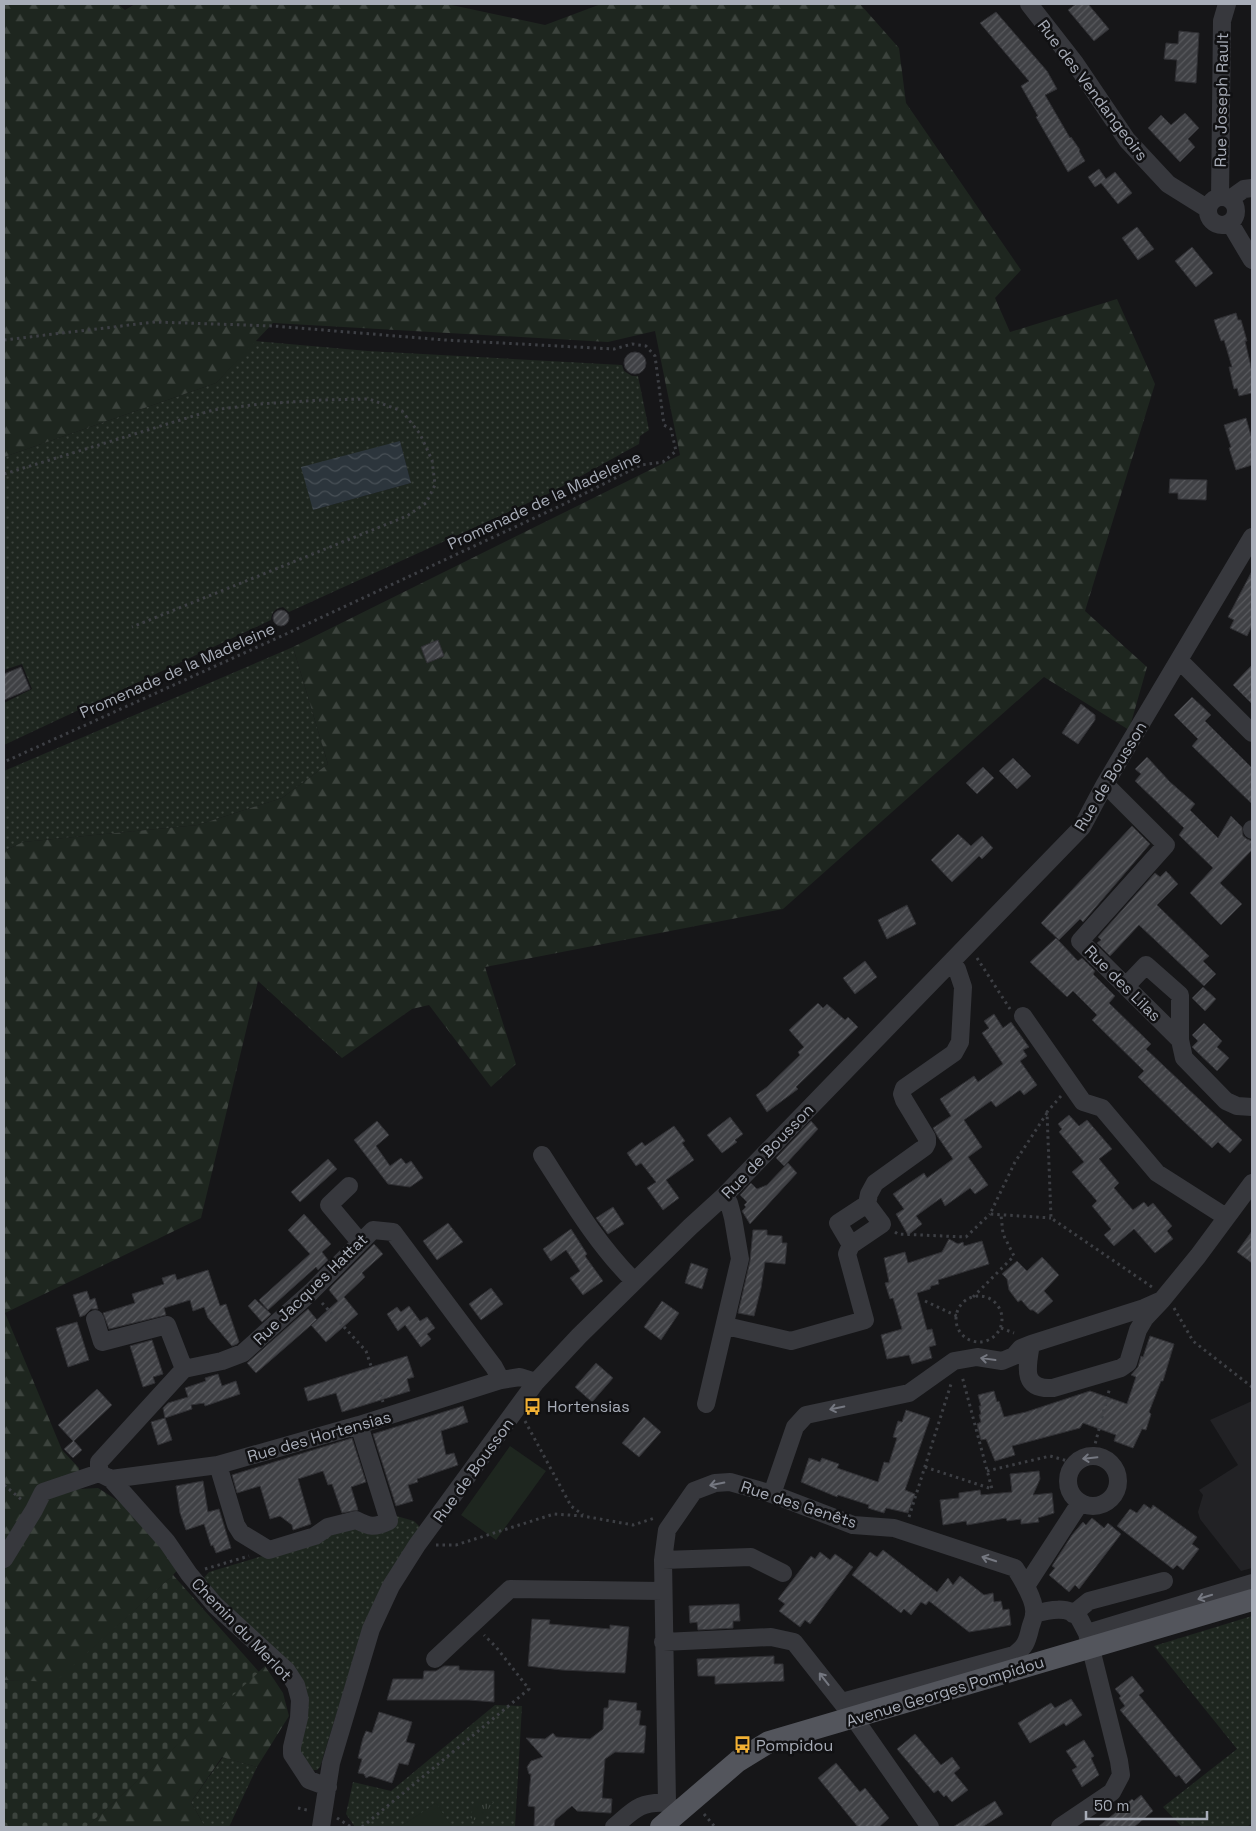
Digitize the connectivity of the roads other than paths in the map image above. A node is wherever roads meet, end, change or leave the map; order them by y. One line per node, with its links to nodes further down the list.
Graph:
1 (1029, 4): 4 (street, Rue des Vendangeoirs)
2 (1227, 4): 4 (street, Rue Joseph Rault)
3 (1252, 188): 4 (street)
4 (1219, 201): 5 (street); 5 (street)
5 (1230, 223): 6 (street)
6 (1252, 260)
7 (1252, 537): 8 (street, Rue de Bousson)
8 (1180, 661): 9 (street); 10 (street, Rue de Bousson)
9 (1252, 733)
10 (1105, 784): 11 (street, Rue de Bousson); 12 (street, Rue des Lilas)
11 (951, 962): 19 (street, Rue de Bousson); 20 (street)
12 (1126, 986): 14 (street, Rue des Lilas); 14 (street)
13 (1023, 1016): 21 (street)
14 (1180, 1040): 15 (street, Rue des Lilas)
15 (1252, 1106)
16 (542, 1155): 24 (street)
17 (1252, 1185): 21 (street)
18 (349, 1186): 22 (street)
19 (724, 1196): 24 (street, Rue de Bousson); 28 (street)
20 (867, 1204): 23 (street); 23 (street)
21 (1226, 1217): 25 (street)
22 (360, 1242): 31 (street, Rue Jacques Hattat); 32 (street, Rue Jacques Hattat)
23 (851, 1245): 28 (street)
24 (634, 1281): 33 (street, Rue de Bousson)
25 (1164, 1298): 26 (street); 29 (street)
26 (1123, 1315): 29 (street); 30 (street)
27 (95, 1319): 31 (street)
28 (726, 1326): 34 (street)
29 (1138, 1330): 30 (street)
30 (1031, 1344): 38 (street, one-way to 38)
31 (184, 1369): 37 (street)
32 (502, 1380): 33 (street, Rue des Hortensias); 35 (street, Rue des Hortensias)
33 (536, 1382): 54 (street, Rue de Bousson)
34 (706, 1404)
35 (359, 1425): 36 (street, Rue des Hortensias); 36 (street)
36 (218, 1465): 37 (street, Rue des Hortensias)
37 (105, 1476): 40 (street, Rue des Hortensias); 54 (street, Chemin du Merlot)
38 (772, 1494): 41 (street, Rue des Genêts, one-way to 41); 45 (street, Rue des Genêts, one-way to 38)
39 (1080, 1504): 39 (street, one-way to 39); 45 (street)
40 (4, 1559)
41 (663, 1560): 42 (street); 46 (street, Rue des Genêts)
42 (783, 1573)
43 (1164, 1581): 49 (street)
44 (1252, 1584): 50 (street, one-way to 50)
45 (1026, 1586): 48 (street, Rue des Genêts)
46 (663, 1591): 51 (street, Rue des Genêts); 52 (street)
47 (1252, 1600): 50 (main road, Avenue Georges Pompidou)
48 (1034, 1614): 49 (street); 53 (street)
49 (1073, 1614): 50 (street)
50 (1089, 1640): 53 (main road, Avenue Georges Pompidou); 59 (street)
51 (664, 1642): 53 (street, one-way to 51); 55 (street, Rue des Genêts)
52 (434, 1659)
53 (848, 1710): 55 (main road, Avenue Georges Pompidou); 58 (street)
54 (328, 1787): 56 (street, Rue de Bousson)
55 (669, 1814): 57 (street)
56 (321, 1827)
57 (614, 1827)
58 (930, 1827)
59 (1060, 1827)

